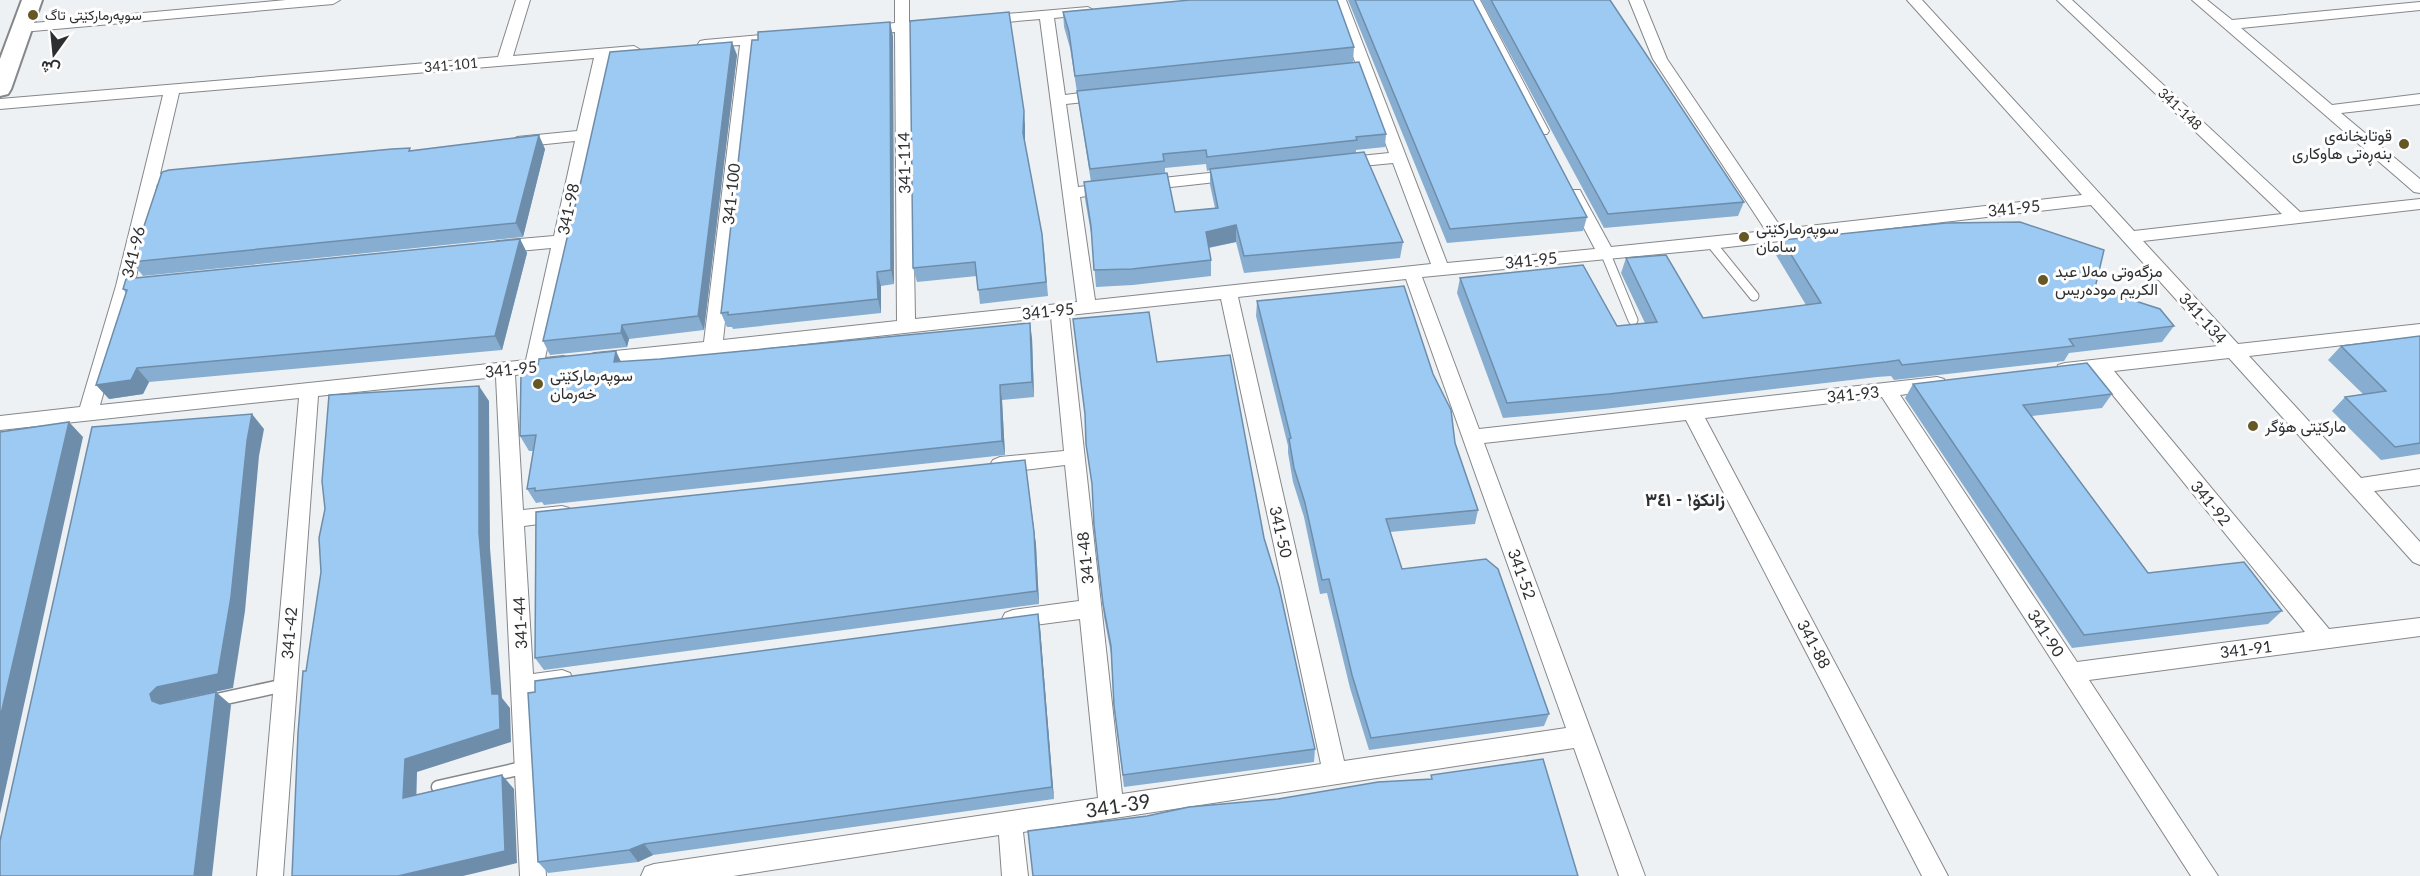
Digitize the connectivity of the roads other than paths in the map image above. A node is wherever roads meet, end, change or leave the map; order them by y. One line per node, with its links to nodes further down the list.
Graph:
1 (32, 0): 18 (main road)
2 (333, 0): 18 (street)
3 (523, 0): 25 (street)
4 (902, 0): 17 (street, 341-114)
5 (1339, 0): 36 (street)
6 (1473, 0): 35 (street)
7 (1636, 0): 47 (street)
8 (1914, 0): 44 (street, 341-134)
9 (2064, 0): 46 (street, 341-148)
10 (2199, 0): 16 (street)
11 (2420, 6): 16 (street)
12 (1105, 10): 13 (street)
13 (1046, 15): 14 (street); 30 (street)
14 (969, 21)
15 (946, 23): 17 (street)
16 (2228, 25): 32 (street)
17 (902, 27): 19 (street); 62 (street, 341-114)
18 (22, 28): 26 (main road)
19 (855, 31)
20 (795, 36): 21 (street)
21 (748, 40): 22 (street); 64 (street, 341-100)
22 (692, 45)
23 (647, 49): 24 (street, 341-101)
24 (602, 53): 25 (street, 341-101); 33 (street, 341-98)
25 (504, 61): 27 (street, 341-101)
26 (0, 89)
27 (172, 89): 31 (street, 341-101); 41 (street, 341-96)
28 (1117, 94): 30 (street)
29 (2420, 99): 32 (street)
30 (1058, 100): 43 (street)
31 (0, 104)
32 (2328, 110): 42 (street)
33 (584, 135): 34 (street); 49 (street, 341-98)
34 (502, 144)
35 (1550, 147)
36 (1398, 157): 37 (street); 53 (street)
37 (1328, 165)
38 (1258, 172): 43 (street)
39 (197, 175): 41 (street)
40 (1566, 178): 52 (street)
41 (150, 180): 56 (street, 341-96)
42 (2420, 188)
43 (1070, 193): 59 (street)
44 (2096, 199): 47 (street, 341-95); 48 (street, 341-134)
45 (2420, 204): 46 (street)
46 (2296, 218): 48 (street)
47 (1776, 234): 50 (street, 341-95)
48 (2130, 237): 65 (street, 341-134)
49 (561, 240): 51 (street); 66 (street, 341-98)
50 (1711, 243): 52 (street, 341-95); 58 (lane)
51 (479, 249)
52 (1605, 252): 53 (street, 341-95); 61 (lane)
53 (1441, 269): 54 (street, 341-95)
54 (1412, 272): 57 (street, 341-95); 77 (street, 341-52)
55 (148, 283): 56 (street)
56 (124, 286): 74 (street, 341-96)
57 (1228, 292): 59 (street, 341-95); 96 (street, 341-50)
58 (1754, 296)
59 (1087, 307): 60 (street, 341-95)
60 (1059, 310): 62 (street, 341-95); 78 (street, 341-48)
61 (1633, 320)
62 (906, 326): 64 (street, 341-95)
63 (2420, 330): 65 (street)
64 (713, 347): 66 (street, 341-95)
65 (2234, 351): 67 (street); 81 (street, 341-134)
66 (534, 366): 68 (street, 341-95)
67 (2099, 366): 69 (street); 88 (street, 341-92)
68 (506, 369): 71 (street, 341-95); 83 (street, 341-44)
69 (2052, 371)
70 (1958, 382): 72 (street, 341-93)
71 (309, 390): 74 (street, 341-95); 91 (street, 341-42)
72 (1887, 390): 73 (street, 341-93); 89 (street, 341-90)
73 (1692, 412): 77 (street, 341-93); 105 (street, 341-88)
74 (95, 413): 75 (street, 341-95); 76 (street, 341-96)
75 (0, 423)
76 (96, 435)
77 (1472, 437): 94 (street, 341-52)
78 (1074, 457): 79 (street); 85 (street, 341-48)
79 (979, 467)
80 (2420, 477): 81 (street)
81 (2356, 486): 84 (street, 341-134)
82 (586, 511): 83 (street)
83 (514, 519): 92 (street, 341-44)
84 (2420, 556)
85 (1090, 609): 86 (street); 98 (street, 341-48)
86 (995, 622)
87 (2420, 627): 88 (street, 341-91)
88 (2324, 639): 89 (street, 341-91)
89 (2072, 672): 106 (street, 341-90)
90 (580, 677): 92 (street)
91 (285, 685): 93 (lane); 100 (street, 341-42)
92 (523, 685): 95 (street, 341-44)
93 (196, 704)
94 (1581, 736): 96 (street, 341-39); 104 (street, 341-52)
95 (527, 767): 97 (lane); 101 (street, 341-44)
96 (1335, 773): 98 (street, 341-39)
97 (438, 787)
98 (1111, 807): 99 (street, 341-39)
99 (1010, 822): 102 (street, 341-39); 103 (street)
100 (270, 876)
101 (532, 876)
102 (654, 876)
103 (1015, 876)
104 (1632, 876)
105 (1935, 876)
106 (2205, 876)

